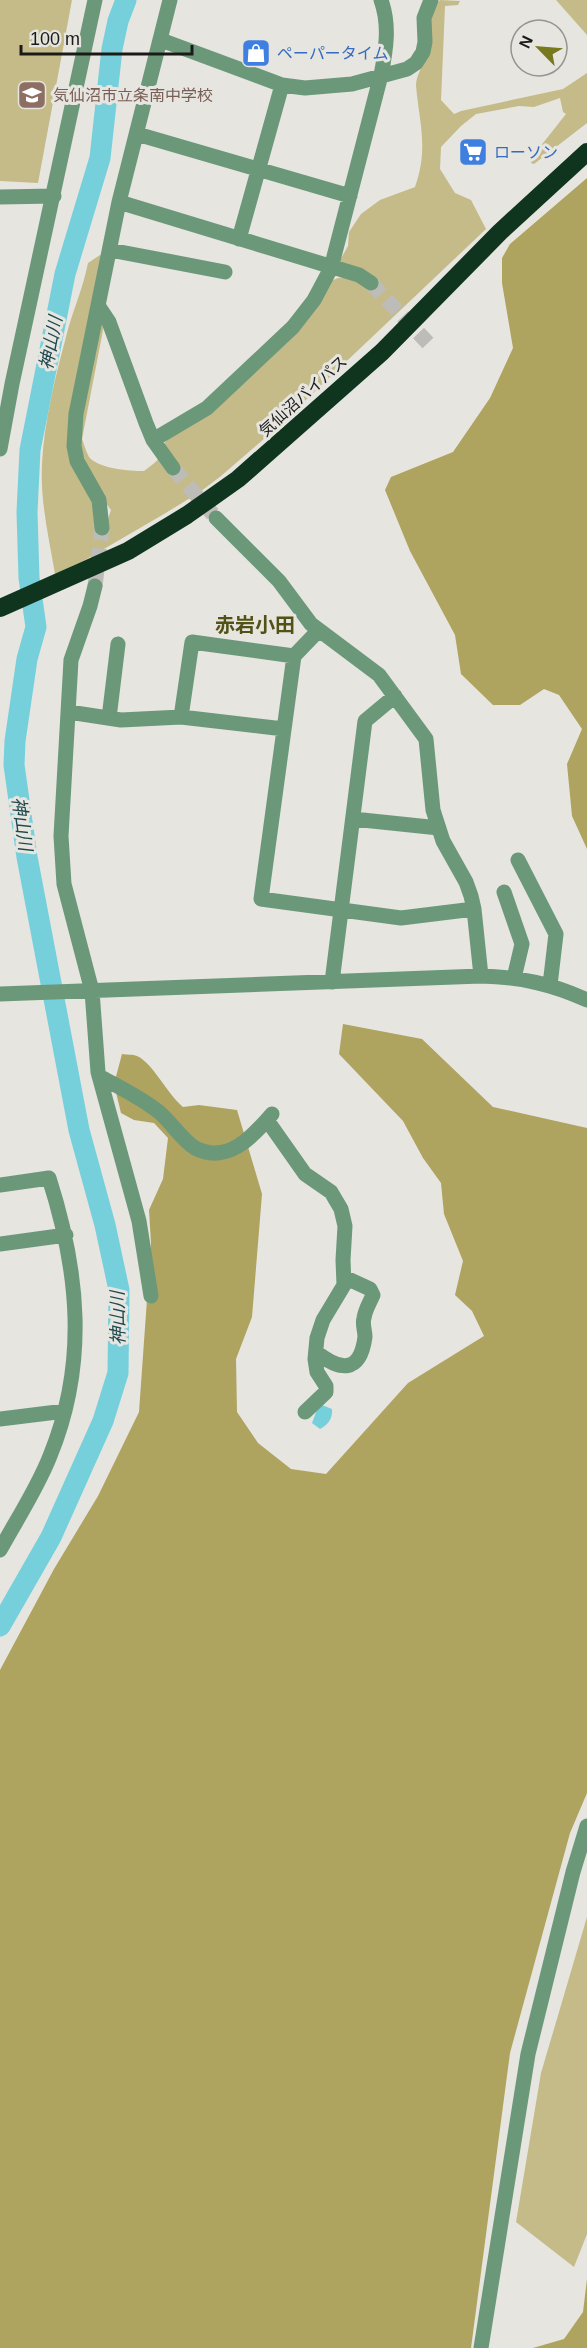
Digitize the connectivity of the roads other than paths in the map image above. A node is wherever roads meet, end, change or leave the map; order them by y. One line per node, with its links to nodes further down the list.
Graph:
1 (94, 0): 11 (street)
2 (170, 0): 5 (street)
3 (381, 0): 6 (street)
4 (431, 0): 6 (street)
5 (161, 40): 7 (street); 8 (street)
6 (381, 75): 7 (street); 12 (street)
7 (282, 85): 10 (street)
8 (137, 134): 10 (street); 14 (street)
9 (587, 152): 28 (highway, 気仙沼バイパス)
10 (258, 170): 12 (street); 15 (street)
11 (54, 196): 13 (street); 21 (street)
12 (350, 196): 17 (street)
13 (0, 197)
14 (119, 202): 15 (street); 16 (street)
15 (238, 239): 17 (street)
16 (110, 250): 18 (street); 20 (street)
17 (331, 268): 19 (street); 22 (street)
18 (225, 272)
19 (370, 283)
20 (99, 307): 22 (street); 26 (street)
21 (6, 384): 23 (street)
22 (153, 440): 24 (street)
23 (0, 448)
24 (173, 468)
25 (216, 518): 29 (street)
26 (102, 528)
27 (95, 586): 33 (street)
28 (0, 608)
29 (319, 630): 31 (street); 32 (street)
30 (118, 644): 35 (street)
31 (294, 656): 34 (street); 36 (street)
32 (395, 696): 37 (street); 38 (street)
33 (69, 712): 35 (street); 47 (street)
34 (181, 717): 35 (street); 36 (street)
35 (109, 718)
36 (284, 729): 42 (street)
37 (353, 819): 38 (street); 42 (street)
38 (439, 828): 41 (street)
39 (518, 860): 46 (street)
40 (504, 892): 44 (street)
41 (474, 909): 42 (street); 43 (street)
42 (342, 910): 45 (street)
43 (481, 976): 44 (street); 45 (street)
44 (514, 978): 46 (street)
45 (332, 982): 47 (street)
46 (550, 984): 49 (street)
47 (89, 991): 48 (street); 50 (street)
48 (0, 994)
49 (587, 1000)
50 (99, 1076): 54 (street); 55 (street)
51 (0, 1185): 52 (street)
52 (66, 1235): 53 (street); 57 (street)
53 (0, 1244)
54 (344, 1277): 56 (street); 56 (street)
55 (151, 1296)
56 (316, 1352): 58 (street)
57 (65, 1411): 59 (street); 60 (street)
58 (305, 1412)
59 (0, 1419)
60 (0, 1550)
61 (587, 1826): 62 (street)
62 (481, 2348)

